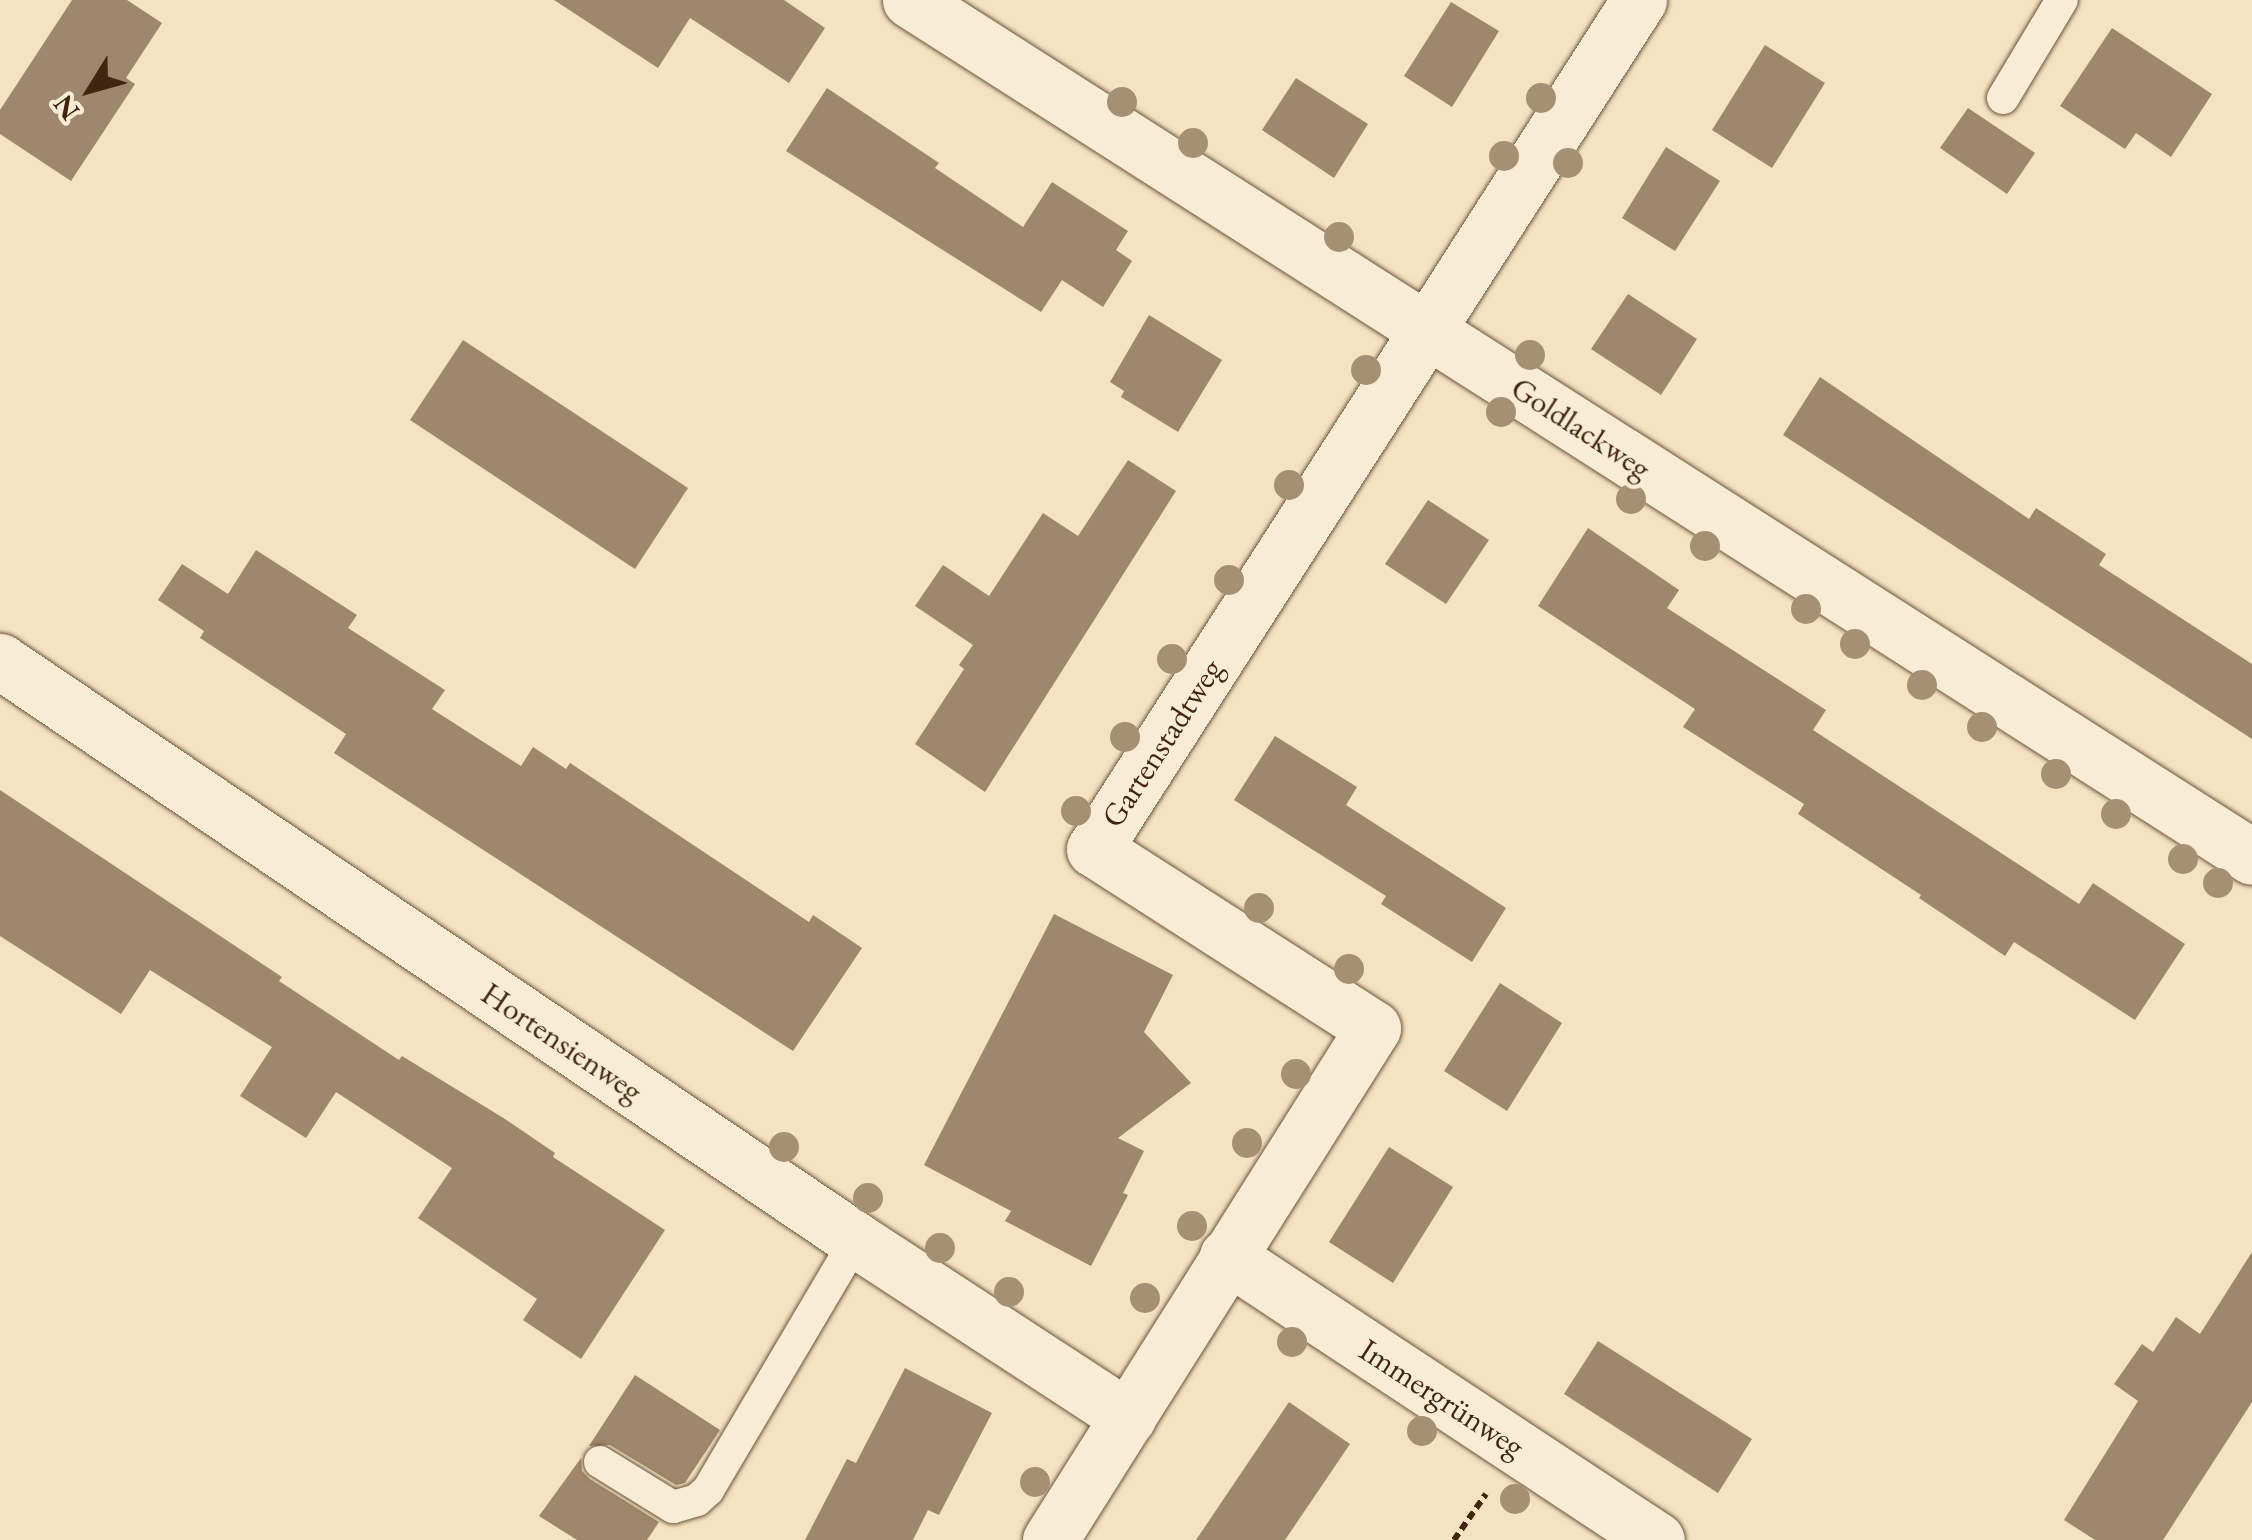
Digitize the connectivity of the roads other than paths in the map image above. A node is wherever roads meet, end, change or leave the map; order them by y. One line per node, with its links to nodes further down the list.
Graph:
1 (910, 0): 5 (street, Goldlackweg)
2 (1639, 0): 5 (street, Gartenstadtweg)
3 (2062, 0): 4 (lane)
4 (2003, 98)
5 (1426, 330): 7 (street, Goldlackweg); 9 (street, Gartenstadtweg)
6 (0, 661): 8 (street, Hortensienweg)
7 (2252, 858)
8 (856, 1240): 10 (street, Hortensienweg); 11 (lane)
9 (1227, 1256): 10 (street, Gartenstadtweg); 13 (street, Immergrünweg)
10 (1128, 1417): 12 (street, Gartenstadtweg)
11 (600, 1462)
12 (1050, 1540)
13 (1656, 1540)

